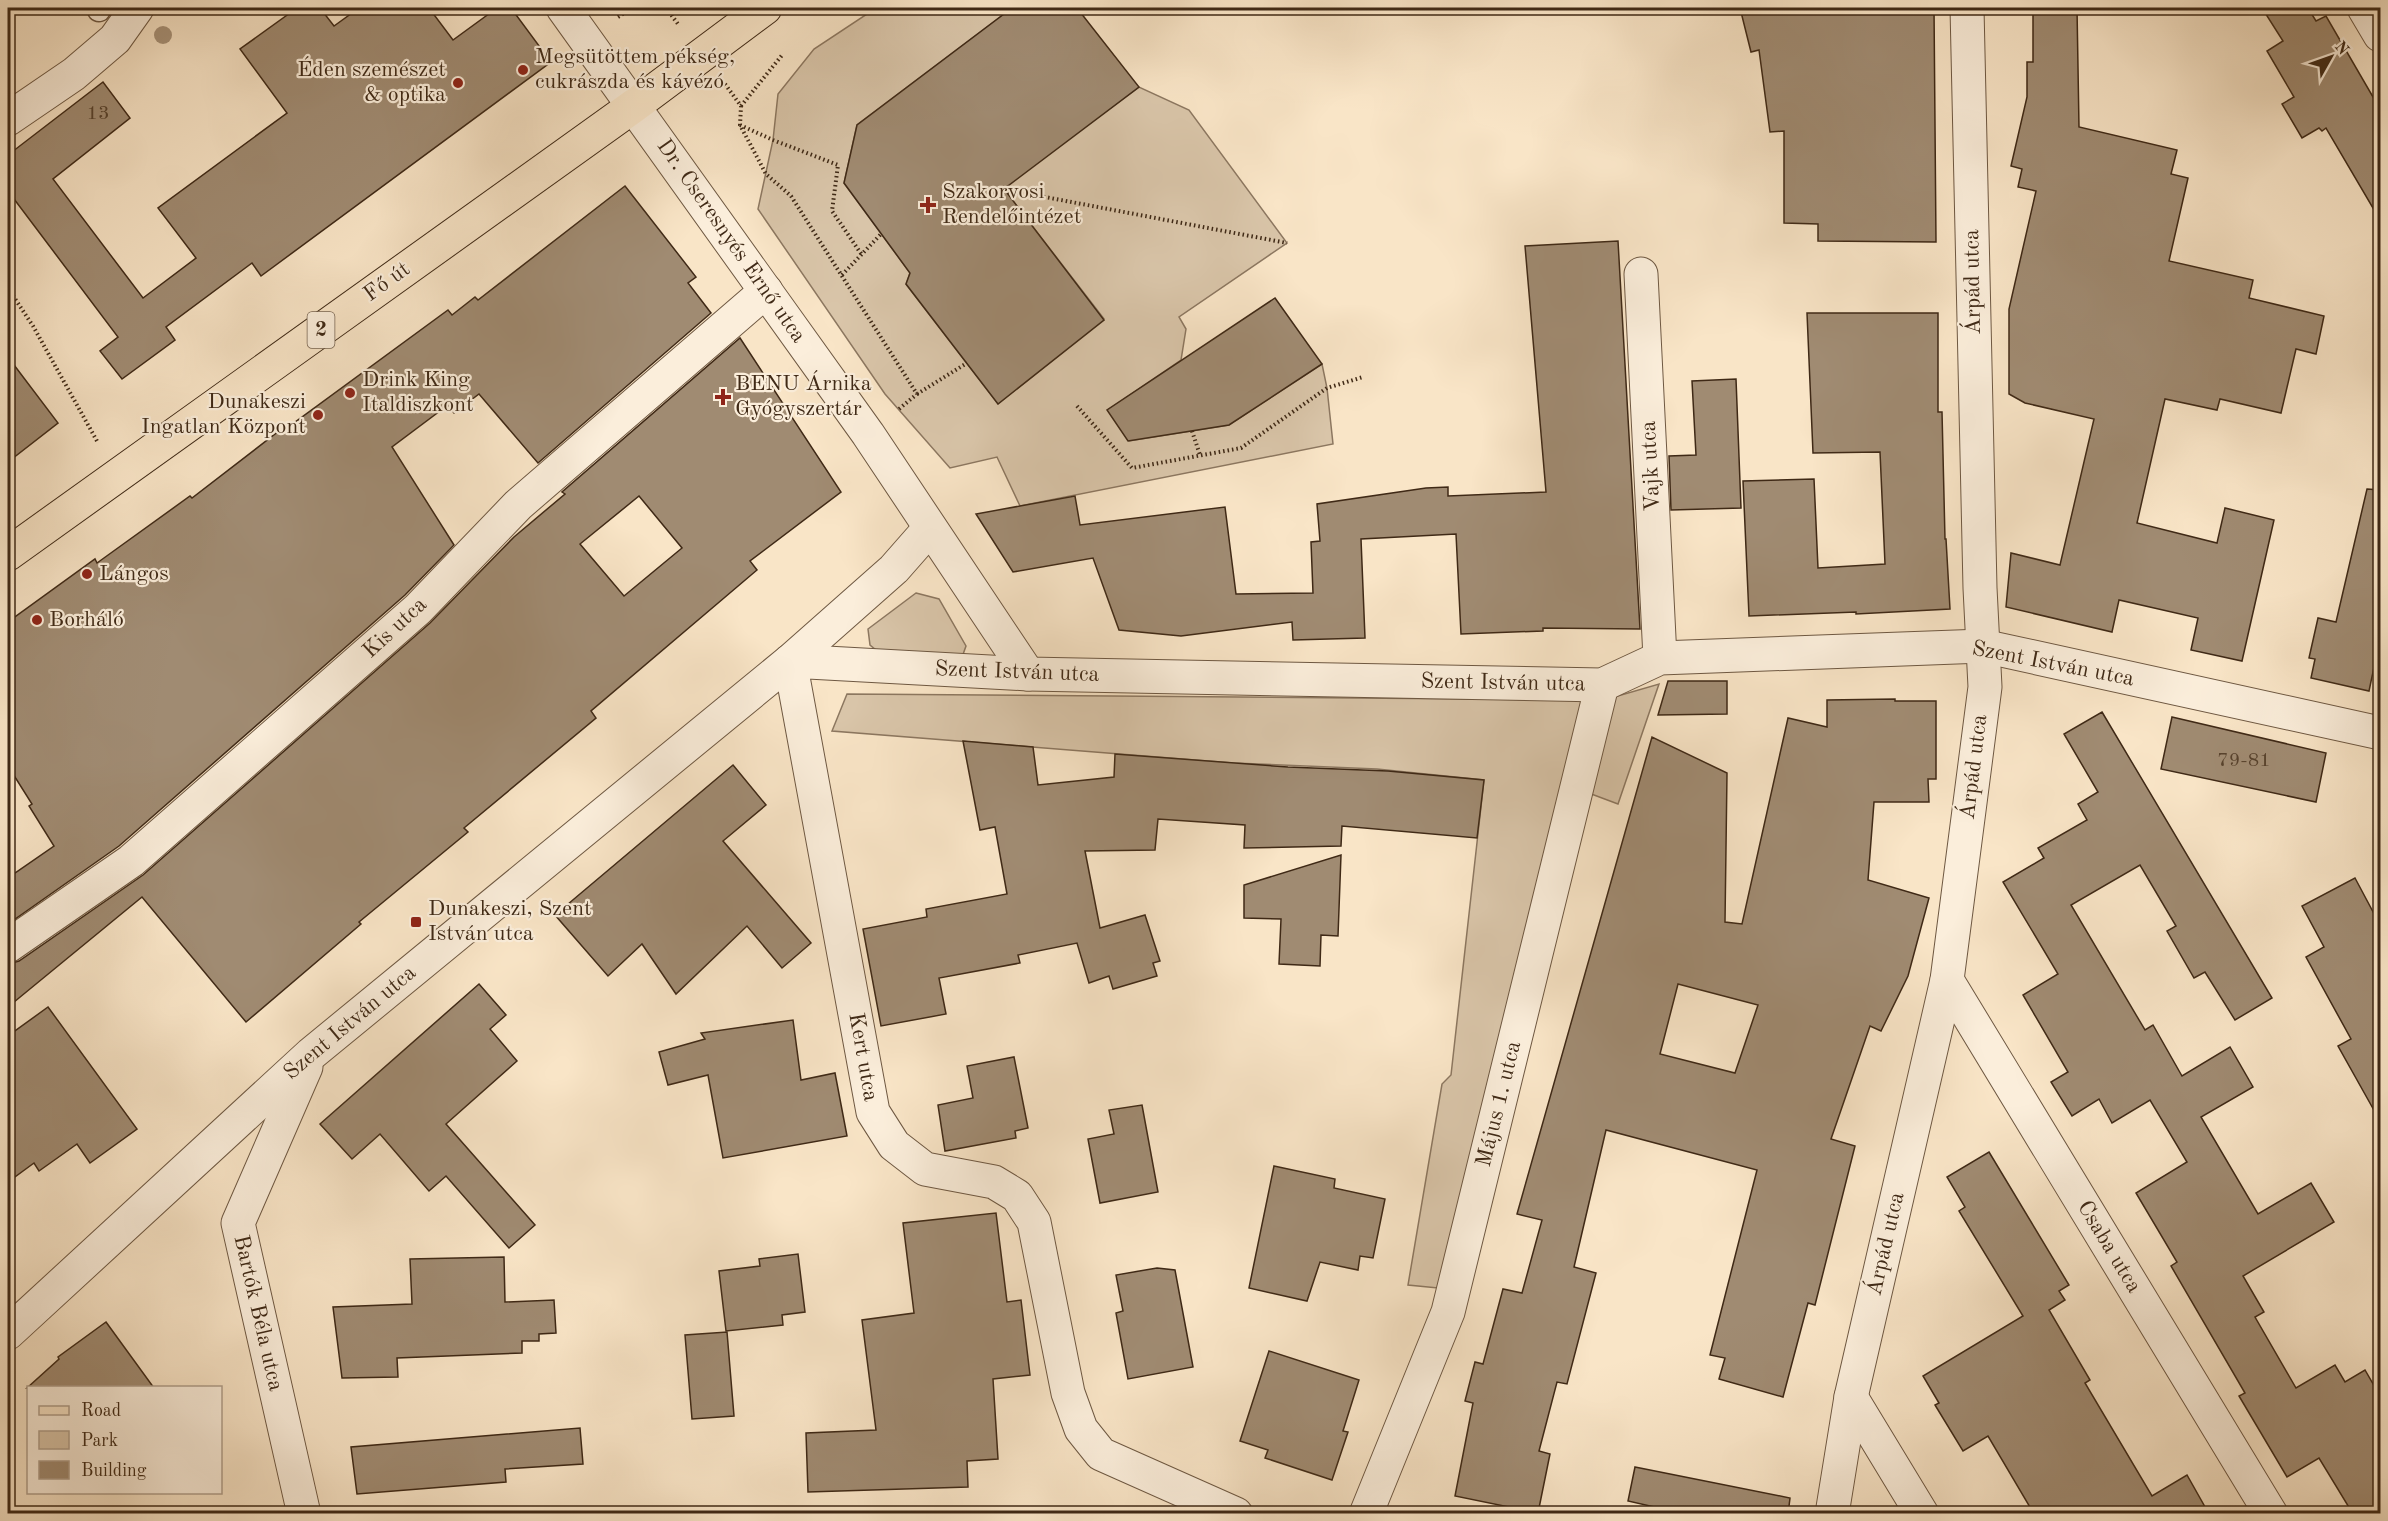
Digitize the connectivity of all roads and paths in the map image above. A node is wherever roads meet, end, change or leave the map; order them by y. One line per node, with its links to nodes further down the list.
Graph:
1 (137, 8): 12 (street)
2 (564, 8): 10 (street, Dr. Cseresnyés Ernő utca)
3 (666, 8): 9 (path)
4 (765, 8): 9 (main road, Fő út / 2)
5 (1967, 8): 32 (street, Árpád utca)
6 (2364, 8): 7 (street)
7 (2380, 35)
8 (783, 54): 11 (path)
9 (701, 55): 10 (main road, Fő út / 2); 11 (path)
10 (635, 105): 21 (street, Dr. Cseresnyés Ernő utca); 31 (main road, Fő út / 2)
11 (741, 106): 13 (path)
12 (14, 110)
13 (740, 125): 17 (path); 19 (path)
14 (990, 191): 16 (path)
15 (881, 234): 17 (path)
16 (1287, 243)
17 (862, 255): 19 (path)
18 (1641, 274): 33 (street, Vajk utca)
19 (842, 275): 24 (path)
20 (8, 288): 28 (path)
21 (766, 291): 27 (street, Dr. Cseresnyés Ernő utca); 38 (street, Kis utca)
22 (967, 363): 24 (path)
23 (1363, 377): 29 (path)
24 (917, 394): 27 (path)
25 (1077, 406): 29 (path)
26 (1192, 431): 29 (path)
27 (868, 434): 30 (street, Dr. Cseresnyés Ernő utca)
28 (94, 436)
29 (1200, 455)
30 (930, 528): 34 (street, Szent István utca); 35 (street, Dr. Cseresnyés Ernő utca)
31 (8, 554)
32 (1983, 646): 33 (street, Szent István utca); 37 (street, Szent István utca); 39 (street, Árpád utca)
33 (1660, 658): 36 (street, Szent István utca)
34 (790, 661): 35 (street, Szent István utca); 40 (street, Szent István utca); 44 (street, Kert utca)
35 (1028, 674): 36 (street, Szent István utca)
36 (1602, 685): 45 (street, Május 1. utca)
37 (2380, 734)
38 (8, 946)
39 (1947, 980): 42 (street, Árpád utca); 48 (street, Csaba utca)
40 (311, 1054): 41 (street, Szent István utca); 43 (street, Bartók Béla utca)
41 (8, 1333)
42 (1851, 1398): 46 (street, Árpád utca); 47 (street)
43 (304, 1514)
44 (1236, 1514)
45 (1365, 1514)
46 (1832, 1514)
47 (1922, 1514)
48 (2271, 1514)

